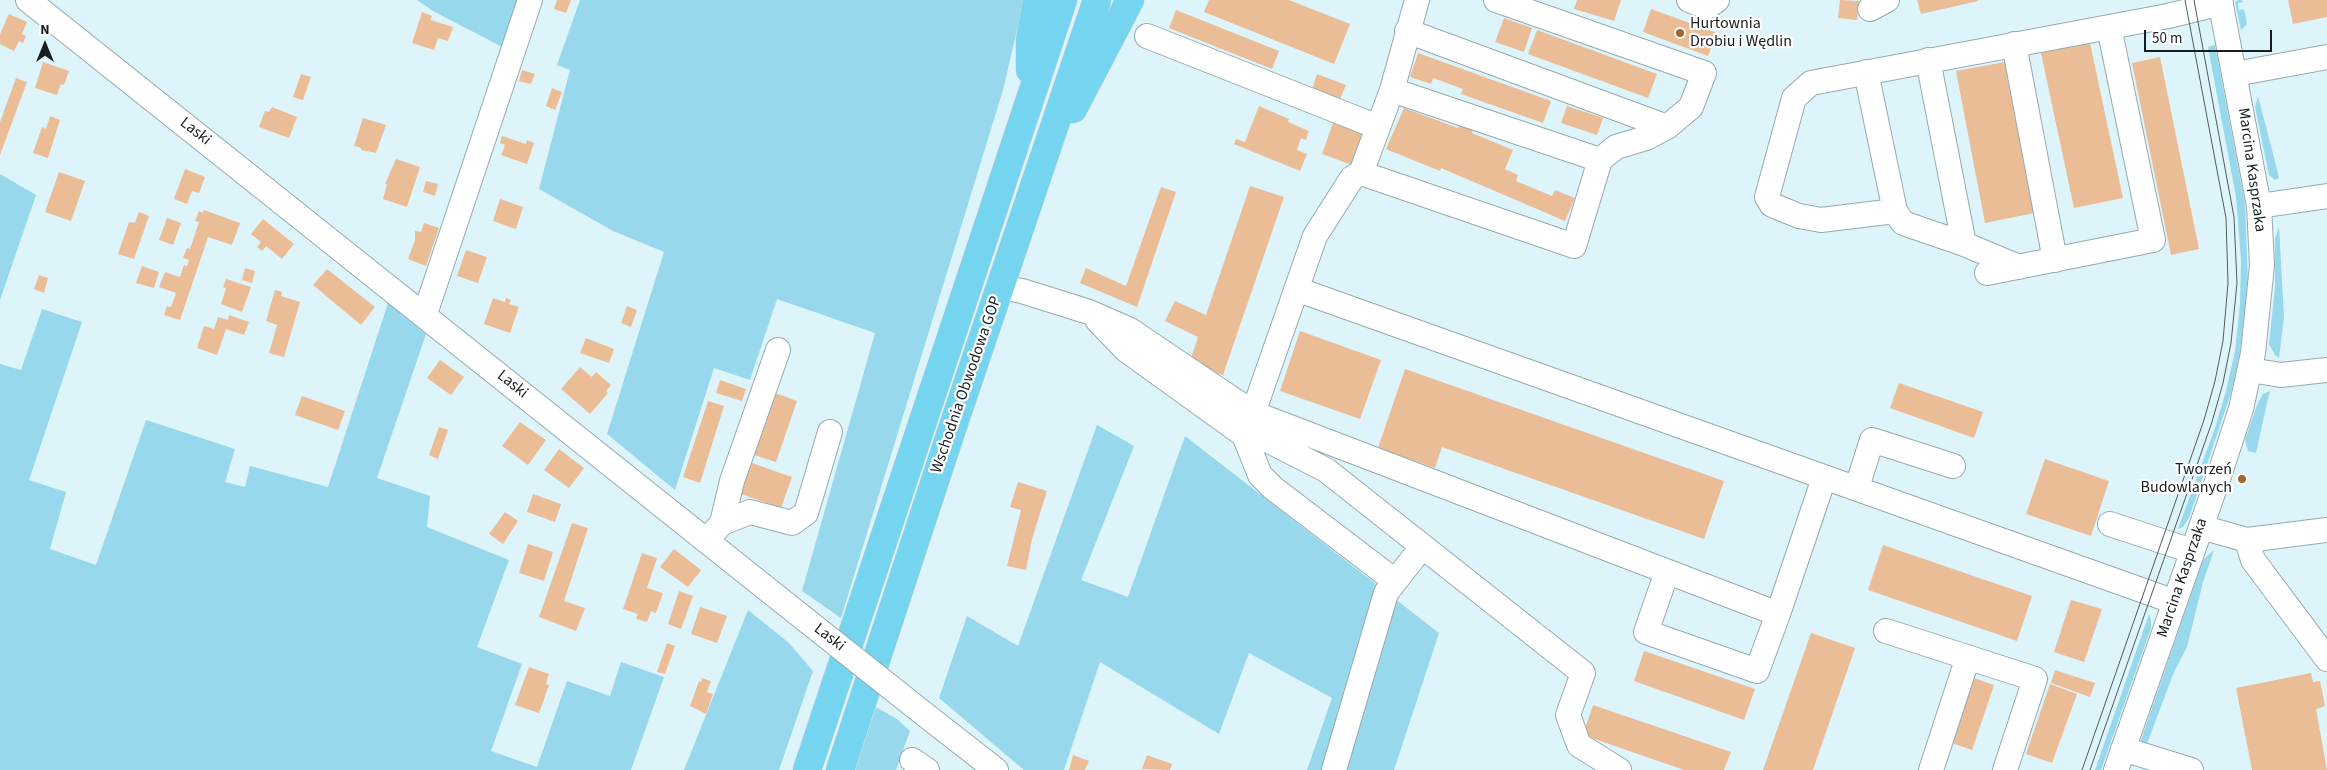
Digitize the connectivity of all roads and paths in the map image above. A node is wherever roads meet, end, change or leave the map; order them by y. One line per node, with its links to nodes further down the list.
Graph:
1 (28, 0): 38 (street, Laski)
2 (530, 0): 38 (street)
3 (1036, 0): 22 (highway)
4 (1062, 0): 22 (highway, Wschodnia Obwodowa GOP)
5 (1097, 0): 25 (highway, Wschodnia Obwodowa GOP)
6 (1130, 0): 25 (highway)
7 (1418, 0): 14 (street)
8 (1496, 0): 24 (street)
9 (1689, 0): 10 (street)
10 (1717, 0)
11 (2221, 1): 12 (street); 20 (street, Marcina Kasprzaka)
12 (2165, 8): 13 (street)
13 (2109, 27): 16 (street); 32 (street)
14 (1407, 31): 21 (street); 24 (street)
15 (1147, 36): 23 (street)
16 (2014, 44): 18 (street); 32 (street)
17 (2327, 57): 20 (street)
18 (1928, 60): 19 (street); 31 (street)
19 (1866, 72): 30 (street); 30 (street)
20 (2235, 74): 29 (street, Marcina Kasprzaka)
21 (1392, 90): 23 (street); 26 (street)
22 (1031, 97): 63 (highway, Wschodnia Obwodowa GOP)
23 (1378, 127): 27 (street)
24 (1667, 127): 26 (street)
25 (1044, 158): 35 (highway, Wschodnia Obwodowa GOP)
26 (1600, 160): 27 (street)
27 (1361, 173): 36 (street)
28 (2327, 196): 29 (street)
29 (2259, 206): 40 (street, Marcina Kasprzaka)
30 (1894, 211): 31 (street)
31 (1964, 244): 33 (street)
32 (2055, 260): 33 (street)
33 (2019, 267): 34 (street)
34 (1987, 273)
35 (1001, 287): 37 (street); 64 (highway, Wschodnia Obwodowa GOP)
36 (1296, 289): 42 (street); 46 (street)
37 (1089, 312): 42 (street); 44 (street)
38 (425, 314): 51 (street, Laski)
39 (778, 350): 51 (street)
40 (2250, 370): 41 (street); 49 (street, Marcina Kasprzaka)
41 (2327, 370)
42 (1253, 413): 44 (street); 55 (street)
43 (830, 432): 51 (street)
44 (1244, 435): 53 (street); 56 (street)
45 (1953, 466): 47 (street)
46 (1824, 478): 47 (street); 58 (street)
47 (1857, 487): 57 (street)
48 (2110, 524): 54 (street)
49 (2201, 527): 52 (street); 54 (street, Marcina Kasprzaka)
50 (2327, 530): 52 (street)
51 (714, 532): 65 (street, Laski, bridge)
52 (2247, 540): 61 (street)
53 (1422, 547): 56 (street); 67 (street)
54 (2192, 551): 57 (street, Marcina Kasprzaka)
55 (1667, 572): 58 (street); 58 (street)
56 (1395, 581): 66 (street)
57 (2175, 602): 62 (street, Marcina Kasprzaka)
58 (1778, 614)
59 (1886, 630): 60 (street)
60 (1968, 657): 68 (street); 69 (street)
61 (2326, 661)
62 (2120, 759): 70 (street)
63 (807, 770)
64 (840, 770)
65 (996, 770)
66 (1334, 770)
67 (1619, 770)
68 (1931, 770)
69 (2004, 770)
70 (2191, 770)

